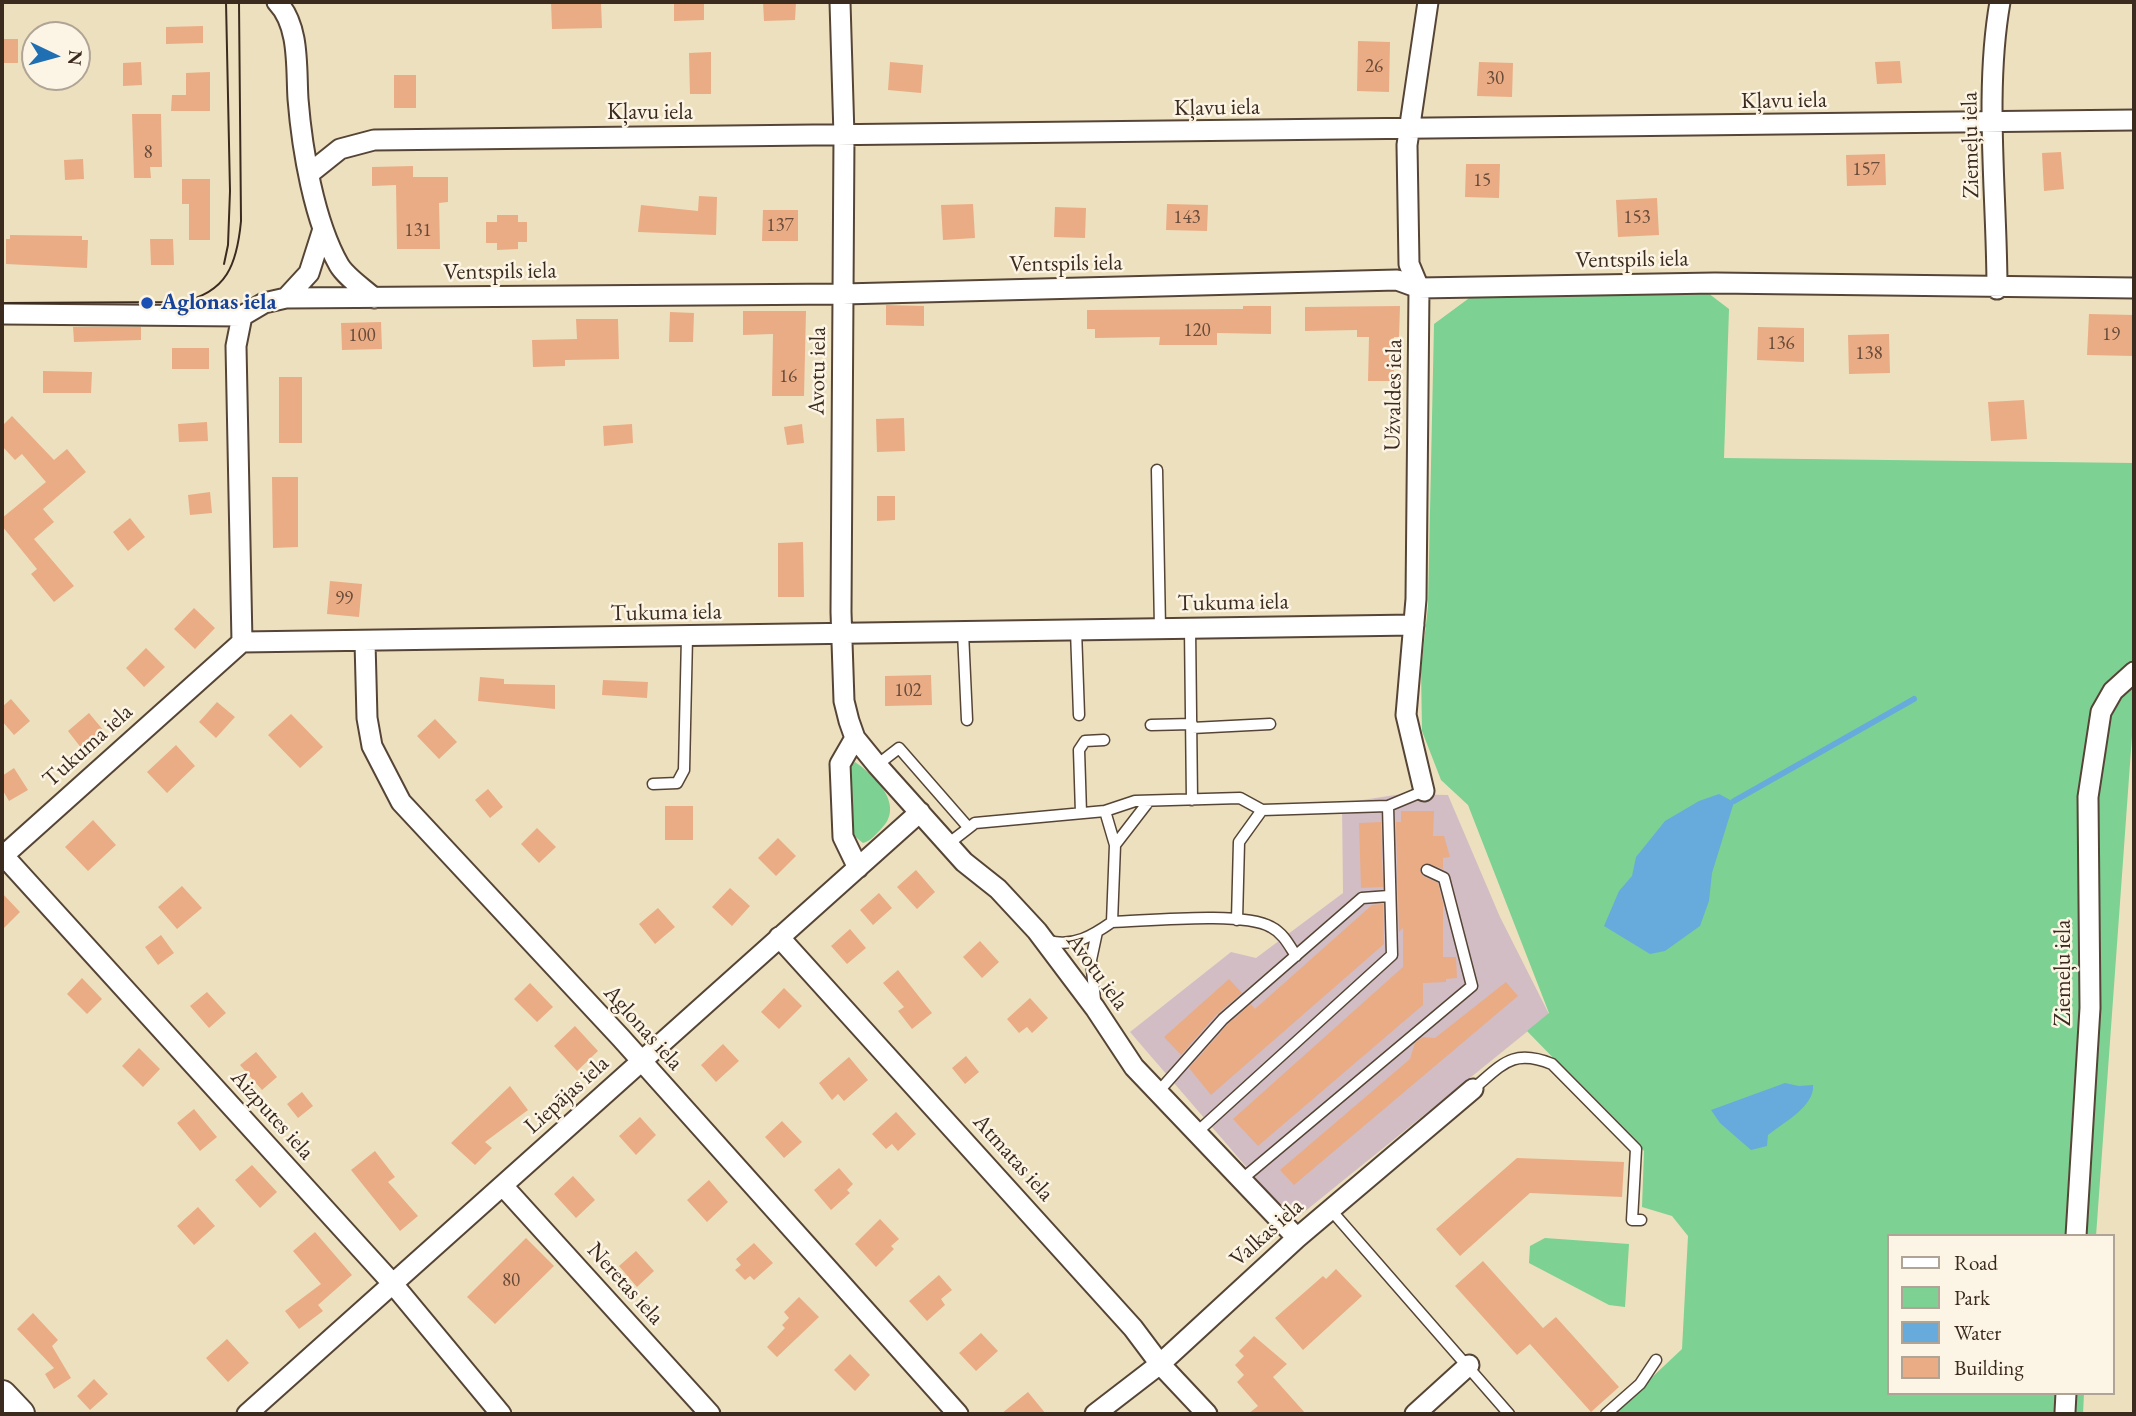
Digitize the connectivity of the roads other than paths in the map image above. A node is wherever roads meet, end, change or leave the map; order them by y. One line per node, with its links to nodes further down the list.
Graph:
1 (277, 2): 9 (street)
2 (840, 2): 8 (street, Avotu iela)
3 (1428, 2): 7 (street, Užvaldes iela)
4 (2000, 2): 6 (street, Ziemeļu iela)
5 (2134, 120): 6 (street, Kļavu iela)
6 (1994, 123): 7 (street, Kļavu iela); 13 (street, Ziemeļu iela)
7 (1410, 130): 8 (street, Kļavu iela); 11 (street, Užvaldes iela)
8 (844, 136): 9 (street, Kļavu iela); 14 (street, Avotu iela)
9 (310, 173): 10 (street)
10 (323, 229): 15 (street); 16 (street)
11 (1419, 288): 13 (street, Ventspils iela); 14 (street, Ventspils iela); 20 (street, Užvaldes iela)
12 (2134, 288): 13 (street, Ventspils iela)
13 (1997, 289)
14 (843, 294): 16 (street, Ventspils iela); 25 (street, Avotu iela)
15 (286, 298): 16 (street, Ventspils iela); 18 (street, Ventspils iela)
16 (374, 298)
17 (2, 314): 18 (street, Ventspils iela)
18 (242, 316): 27 (street)
19 (1157, 470): 21 (lane)
20 (1414, 625): 22 (street, Tukuma iela); 39 (street, Užvaldes iela)
21 (1160, 628): 22 (street, Tukuma iela); 23 (street, Tukuma iela)
22 (1190, 628): 34 (lane)
23 (1076, 630): 24 (street, Tukuma iela); 30 (lane)
24 (963, 632): 25 (street, Tukuma iela); 31 (lane)
25 (842, 635): 26 (street, Tukuma iela); 35 (street, Avotu iela)
26 (687, 637): 28 (street, Tukuma iela); 38 (lane)
27 (242, 642): 28 (street, Tukuma iela); 50 (street, Tukuma iela)
28 (365, 642): 61 (street, Aglonas iela)
29 (2134, 672): 69 (street, Ziemeļu iela)
30 (1079, 715)
31 (967, 720)
32 (1270, 724): 34 (lane)
33 (1151, 725): 34 (lane)
34 (1192, 726): 40 (lane)
35 (855, 738): 37 (street, Avotu iela); 51 (street)
36 (1104, 740): 46 (lane)
37 (877, 765): 45 (street, Avotu iela); 47 (lane)
38 (653, 784)
39 (1424, 791): 42 (lane)
40 (1192, 800): 41 (lane); 43 (lane)
41 (1149, 801): 44 (lane); 49 (lane)
42 (1388, 806): 43 (lane); 53 (lane)
43 (1262, 810): 54 (lane)
44 (1105, 811): 46 (lane); 49 (lane)
45 (920, 812): 48 (street, Avotu iela); 51 (street, Liepājas iela)
46 (1081, 813): 47 (lane)
47 (968, 827): 48 (lane)
48 (948, 844): 58 (street, Avotu iela)
49 (1115, 845): 55 (lane)
50 (2, 855): 71 (street, Aizputes iela)
51 (858, 868): 57 (street, Liepājas iela)
52 (1427, 870): 65 (lane)
53 (1389, 896): 59 (lane); 64 (lane)
54 (1237, 920): 55 (lane); 59 (lane)
55 (1112, 922): 56 (lane)
56 (1097, 933): 58 (lane); 60 (lane)
57 (779, 937): 61 (street, Liepājas iela); 73 (street, Atmatas iela)
58 (1044, 940): 60 (street, Avotu iela)
59 (1296, 956): 63 (lane)
60 (1095, 1008): 63 (street, Avotu iela)
61 (642, 1061): 66 (street, Liepājas iela); 80 (street, Aglonas iela)
62 (1473, 1089): 67 (street, Valkas iela); 68 (lane)
63 (1159, 1091): 64 (street, Avotu iela)
64 (1196, 1133): 65 (street, Avotu iela)
65 (1241, 1181): 70 (street, Avotu iela)
66 (503, 1186): 71 (street, Liepājas iela); 79 (street, Neretas iela)
67 (1330, 1209): 70 (street, Valkas iela); 74 (lane)
68 (1642, 1220)
69 (2076, 1234)
70 (1297, 1238): 73 (street, Valkas iela)
71 (393, 1284): 77 (street, Liepājas iela); 78 (street, Aizputes iela)
72 (1656, 1360): 85 (lane)
73 (1160, 1364): 81 (street, Valkas iela); 82 (street, Atmatas iela)
74 (1469, 1365): 83 (street); 84 (lane)
75 (2, 1395): 76 (street)
76 (20, 1414)
77 (247, 1414)
78 (501, 1414)
79 (710, 1414)
80 (958, 1414)
81 (1095, 1414)
82 (1207, 1414)
83 (1415, 1414)
84 (1509, 1414)
85 (1606, 1414)

